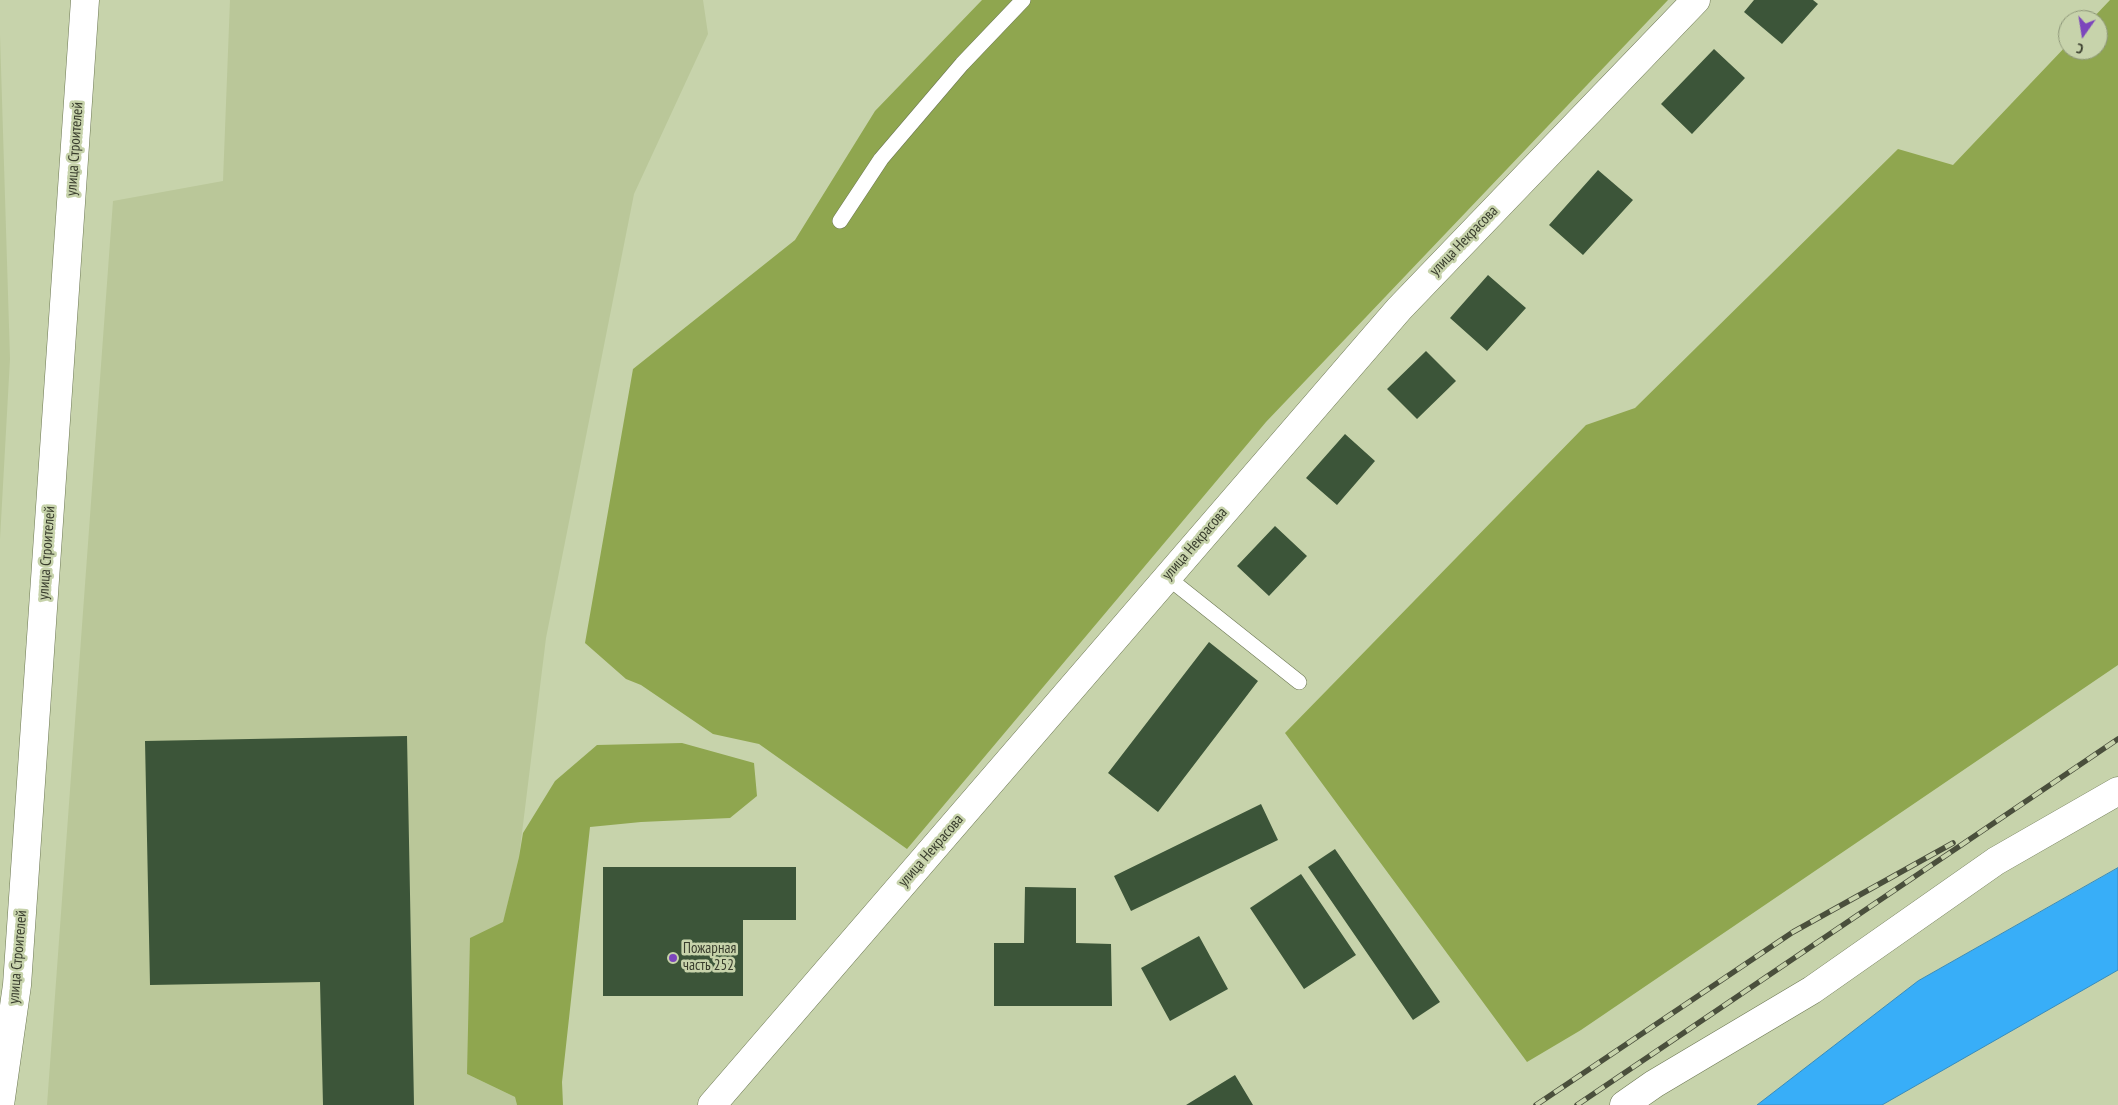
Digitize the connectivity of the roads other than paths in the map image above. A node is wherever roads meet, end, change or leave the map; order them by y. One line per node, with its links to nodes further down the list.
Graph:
1 (85, 0): 8 (street, улица Строителей)
2 (1023, 0): 4 (lane)
3 (1696, 0): 5 (street, улица Некрасова)
4 (840, 221)
5 (1167, 577): 6 (lane); 9 (street, улица Некрасова)
6 (1299, 682)
7 (2118, 791): 10 (street)
8 (0, 1105)
9 (712, 1105)
10 (1624, 1105)

